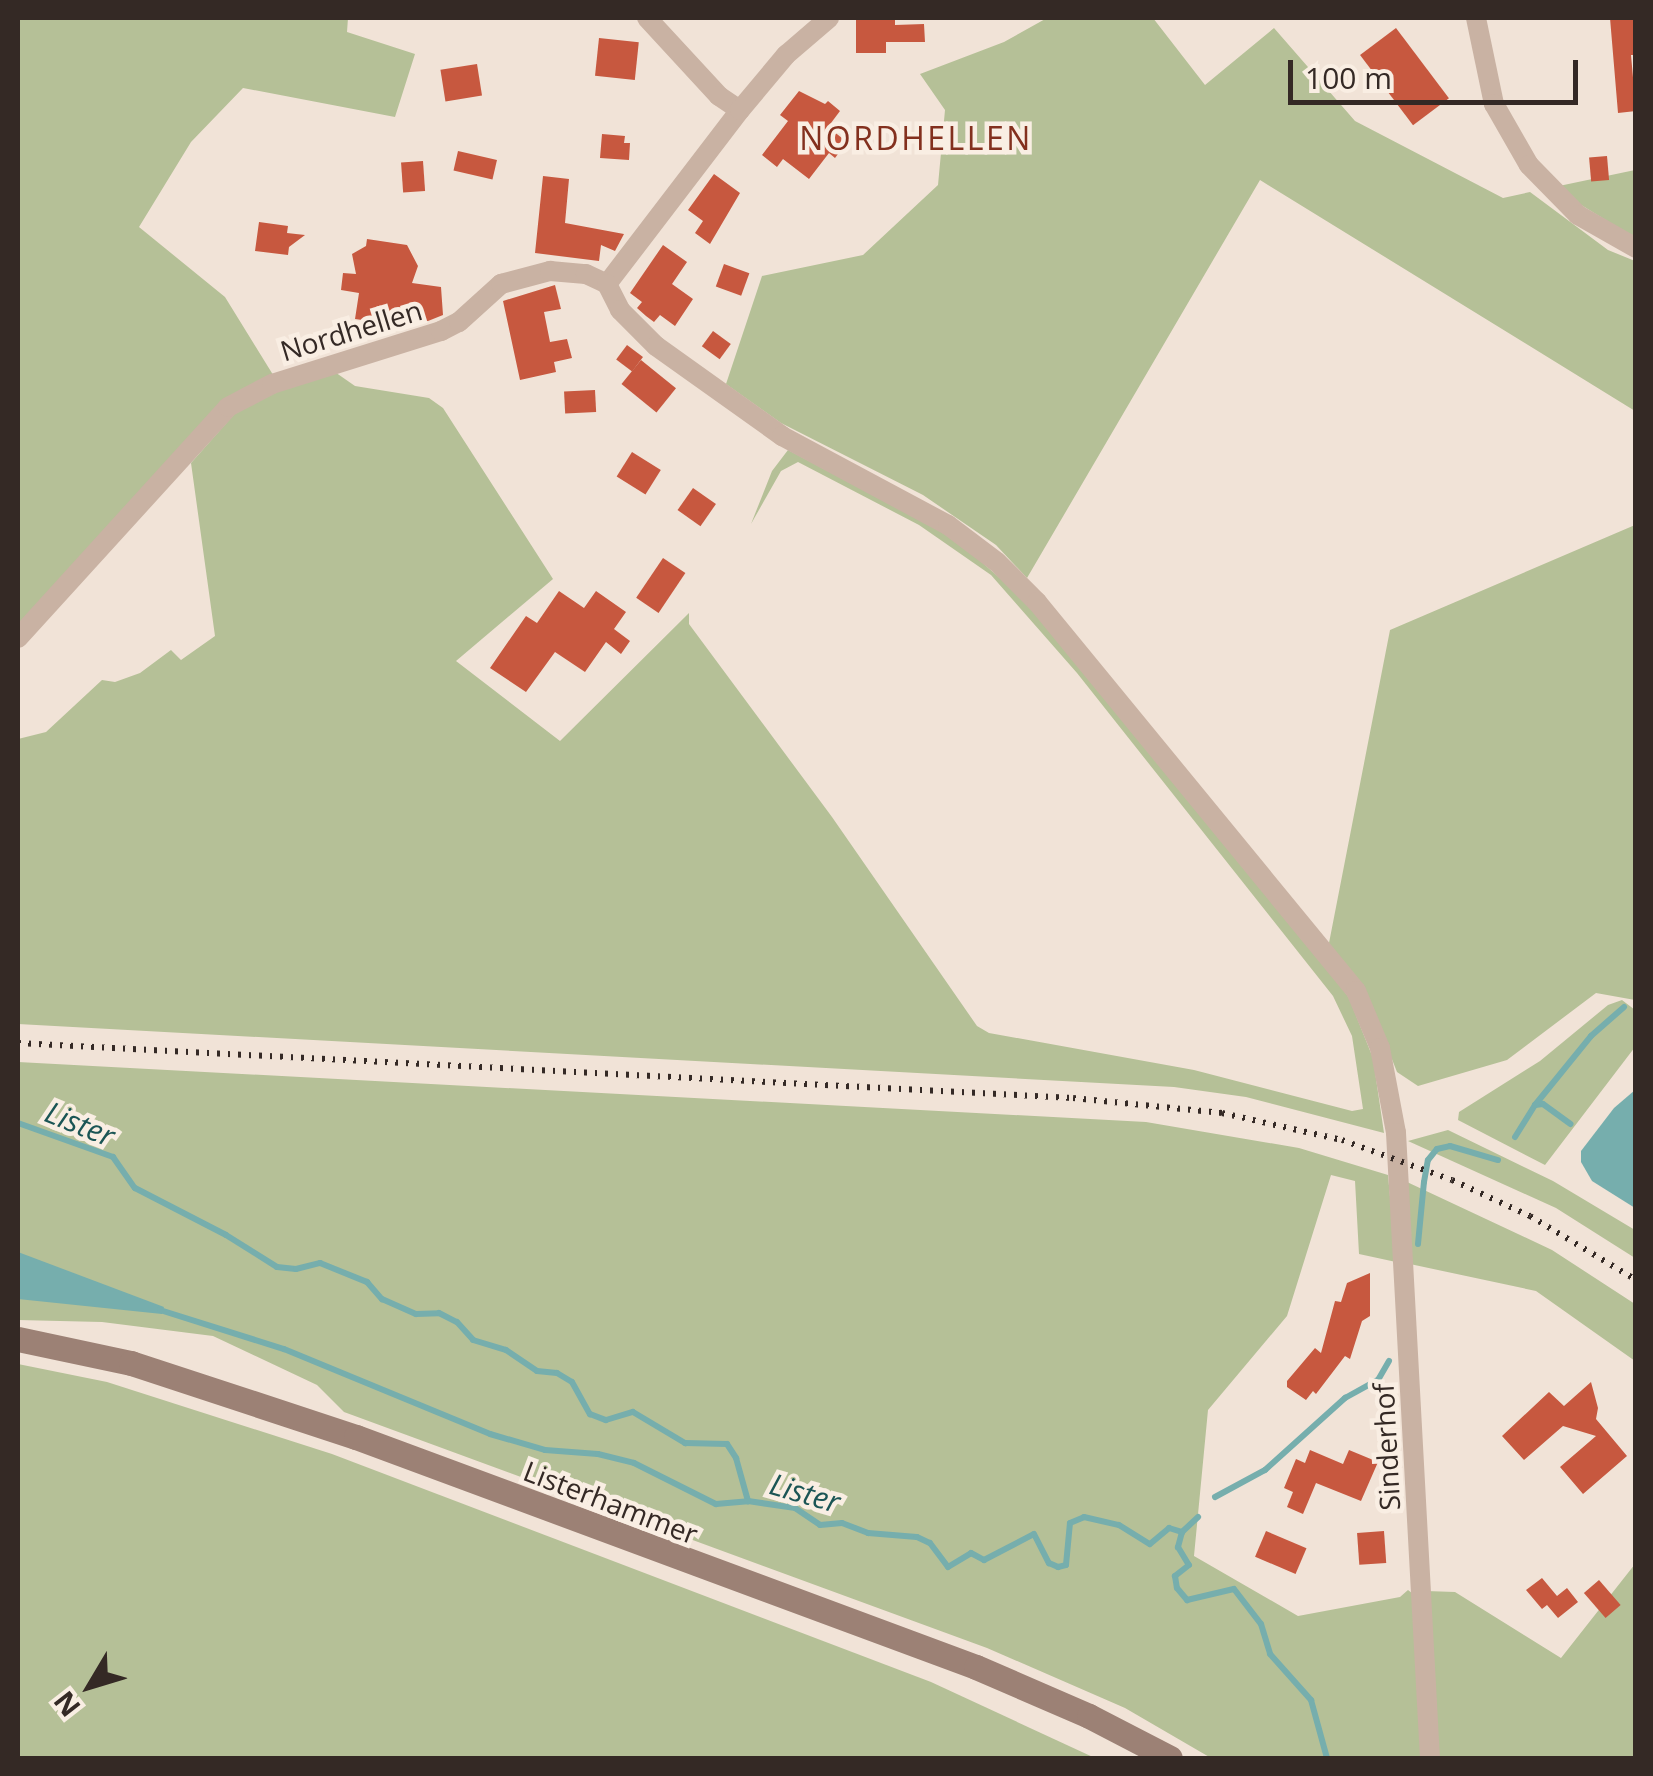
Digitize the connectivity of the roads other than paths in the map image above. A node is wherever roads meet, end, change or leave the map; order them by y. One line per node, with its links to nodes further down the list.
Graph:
1 (647, 18): 4 (street)
2 (830, 18): 4 (street)
3 (1476, 18): 5 (street)
4 (740, 110): 6 (street)
5 (1636, 248)
6 (607, 284): 7 (street, Nordhellen); 10 (street, Sinderhof)
7 (18, 638)
8 (18, 1339): 9 (main road, Listerhammer)
9 (1170, 1758)
10 (1430, 1758)

